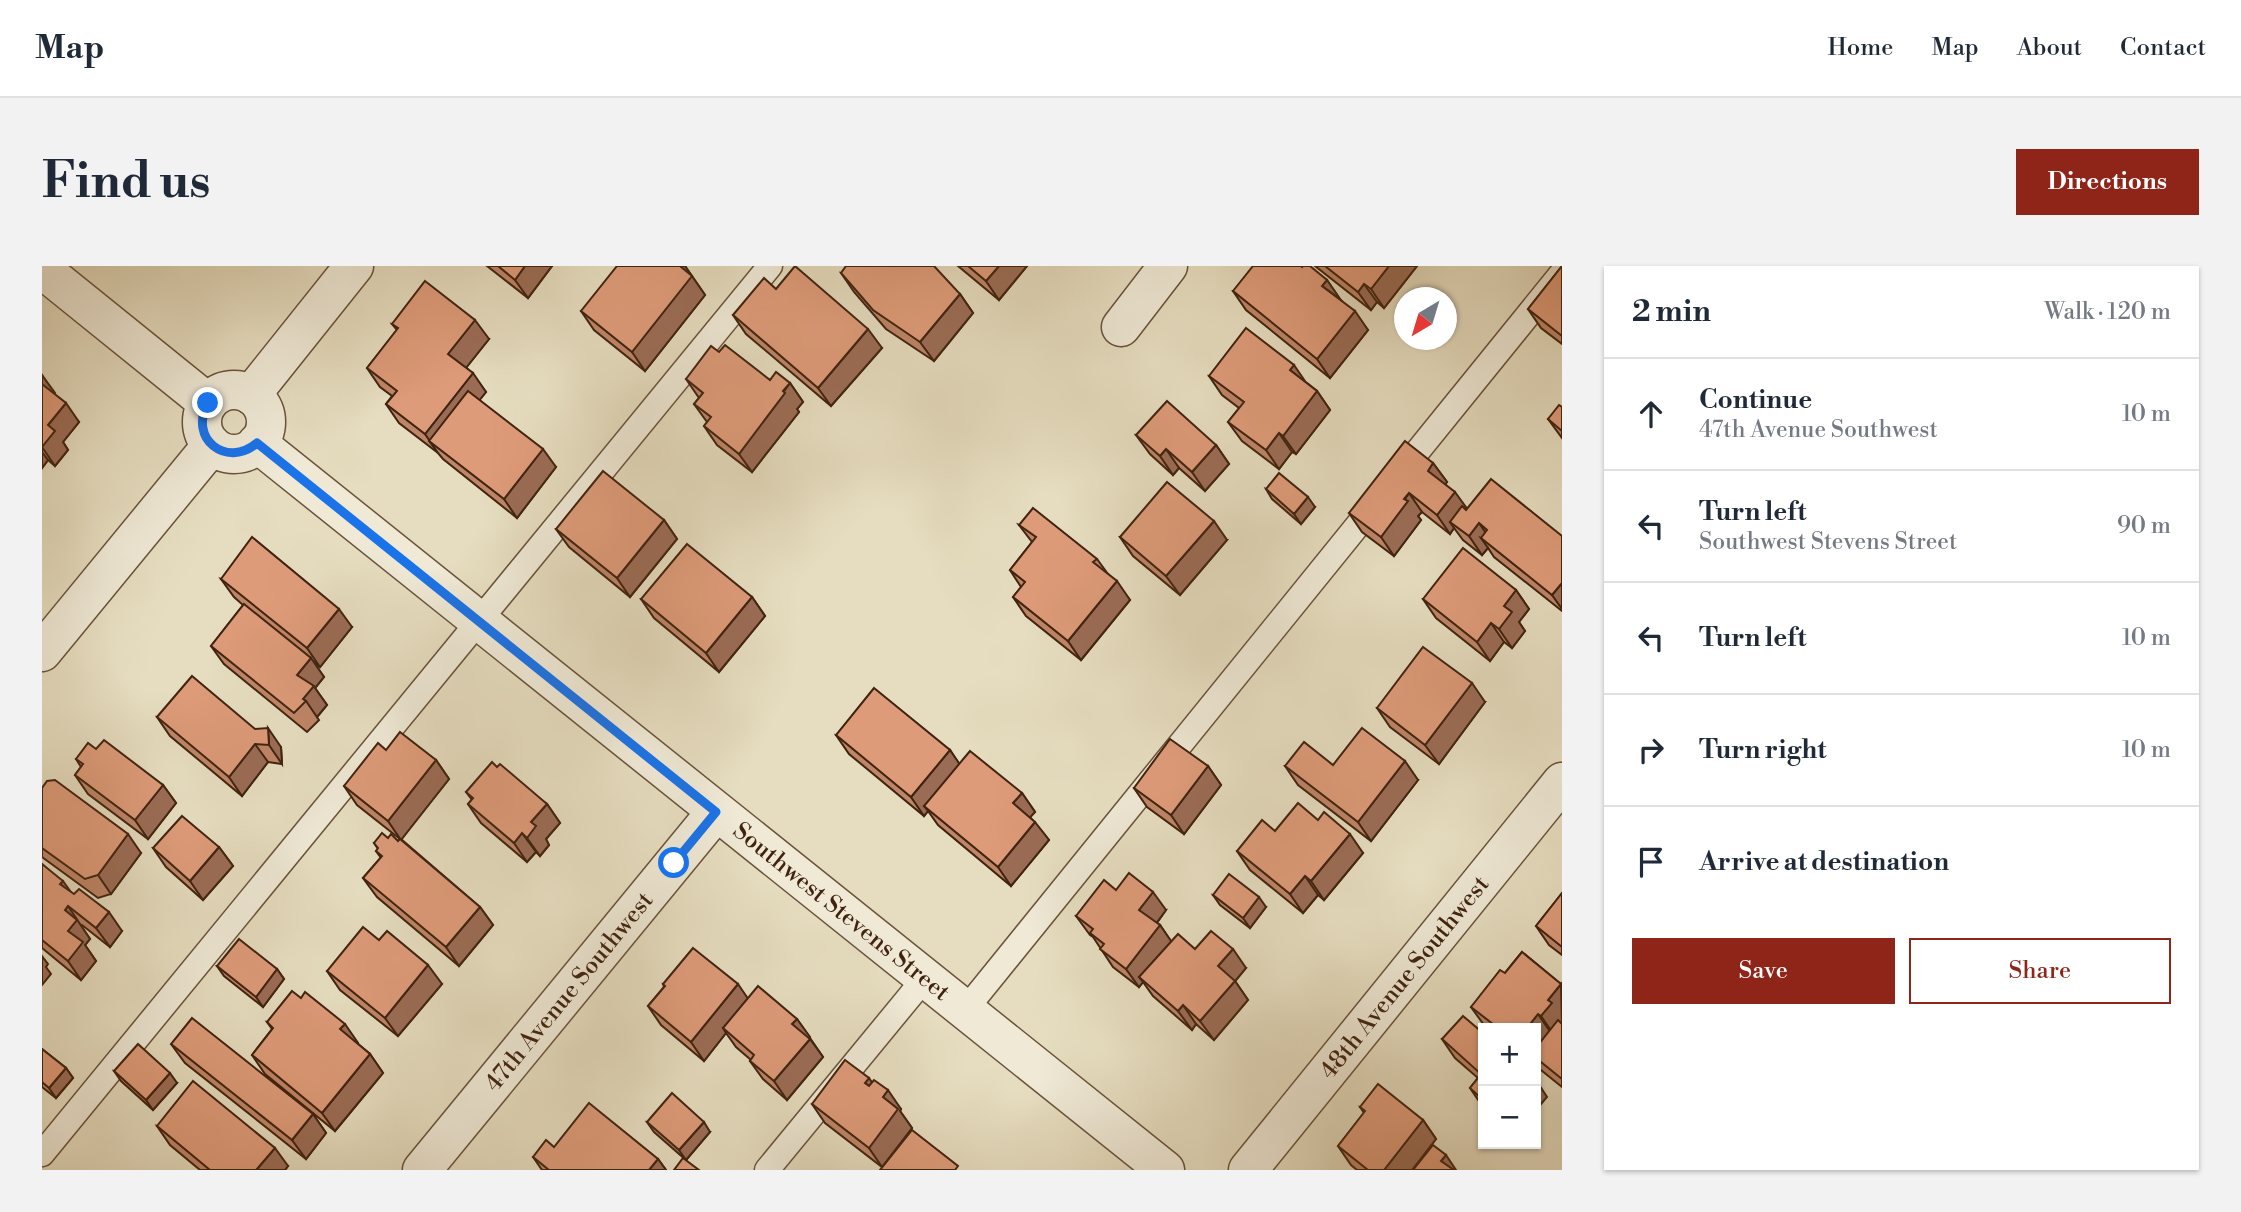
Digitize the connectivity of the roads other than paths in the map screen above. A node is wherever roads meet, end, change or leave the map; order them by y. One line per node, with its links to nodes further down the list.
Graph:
1 (354, 266): 7 (street)
2 (770, 266): 11 (lane)
3 (1168, 266): 6 (street)
4 (42, 269): 8 (street)
5 (1562, 273): 16 (lane)
6 (1122, 327)
7 (251, 395): 8 (street); 9 (street)
8 (208, 403): 10 (street)
9 (257, 443): 10 (street); 11 (street, Southwest Stevens Street)
10 (212, 445): 12 (street)
11 (478, 620): 14 (street, Southwest Stevens Street); 17 (lane)
12 (42, 652)
13 (1562, 782): 21 (street, 48th Avenue Southwest)
14 (716, 812): 15 (street, Southwest Stevens Street); 19 (street, 47th Avenue Southwest)
15 (925, 978): 16 (street, Southwest Stevens Street); 20 (lane)
16 (966, 1009): 18 (street, Southwest Stevens Street)
17 (42, 1154)
18 (1144, 1164)
19 (422, 1170)
20 (767, 1170)
21 (1248, 1170)

